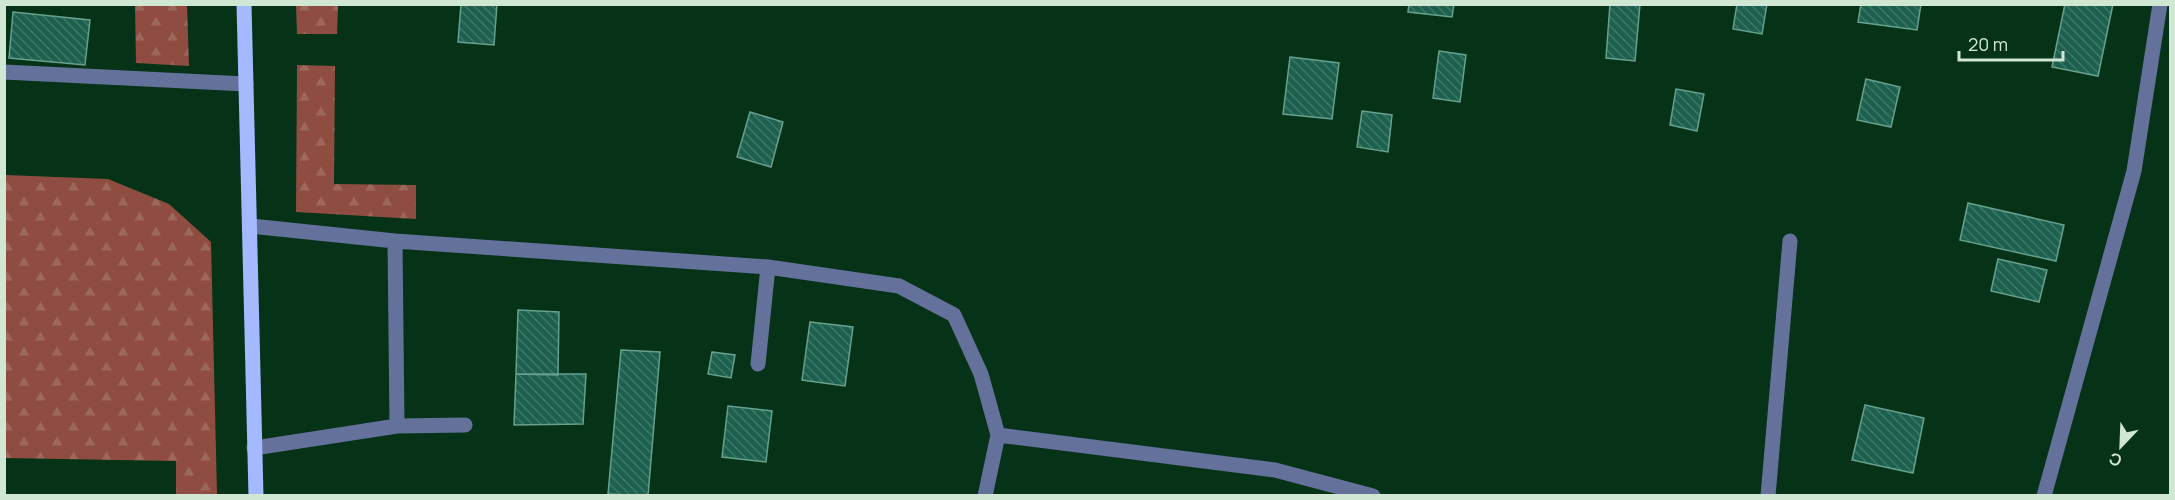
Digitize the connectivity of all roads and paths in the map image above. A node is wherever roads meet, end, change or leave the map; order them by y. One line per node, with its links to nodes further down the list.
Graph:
1 (244, 4): 4 (main road)
2 (2160, 4): 18 (street)
3 (4, 72): 4 (street)
4 (246, 84): 5 (main road)
5 (250, 226): 6 (street); 13 (main road)
6 (396, 241): 8 (street); 11 (street)
7 (1790, 241): 17 (street)
8 (768, 267): 9 (street); 12 (street)
9 (758, 364)
10 (465, 425): 11 (street)
11 (397, 426): 13 (street)
12 (998, 435): 15 (street); 16 (street)
13 (254, 448): 14 (main road)
14 (256, 495)
15 (985, 495)
16 (1373, 495)
17 (1768, 495)
18 (2044, 495)

